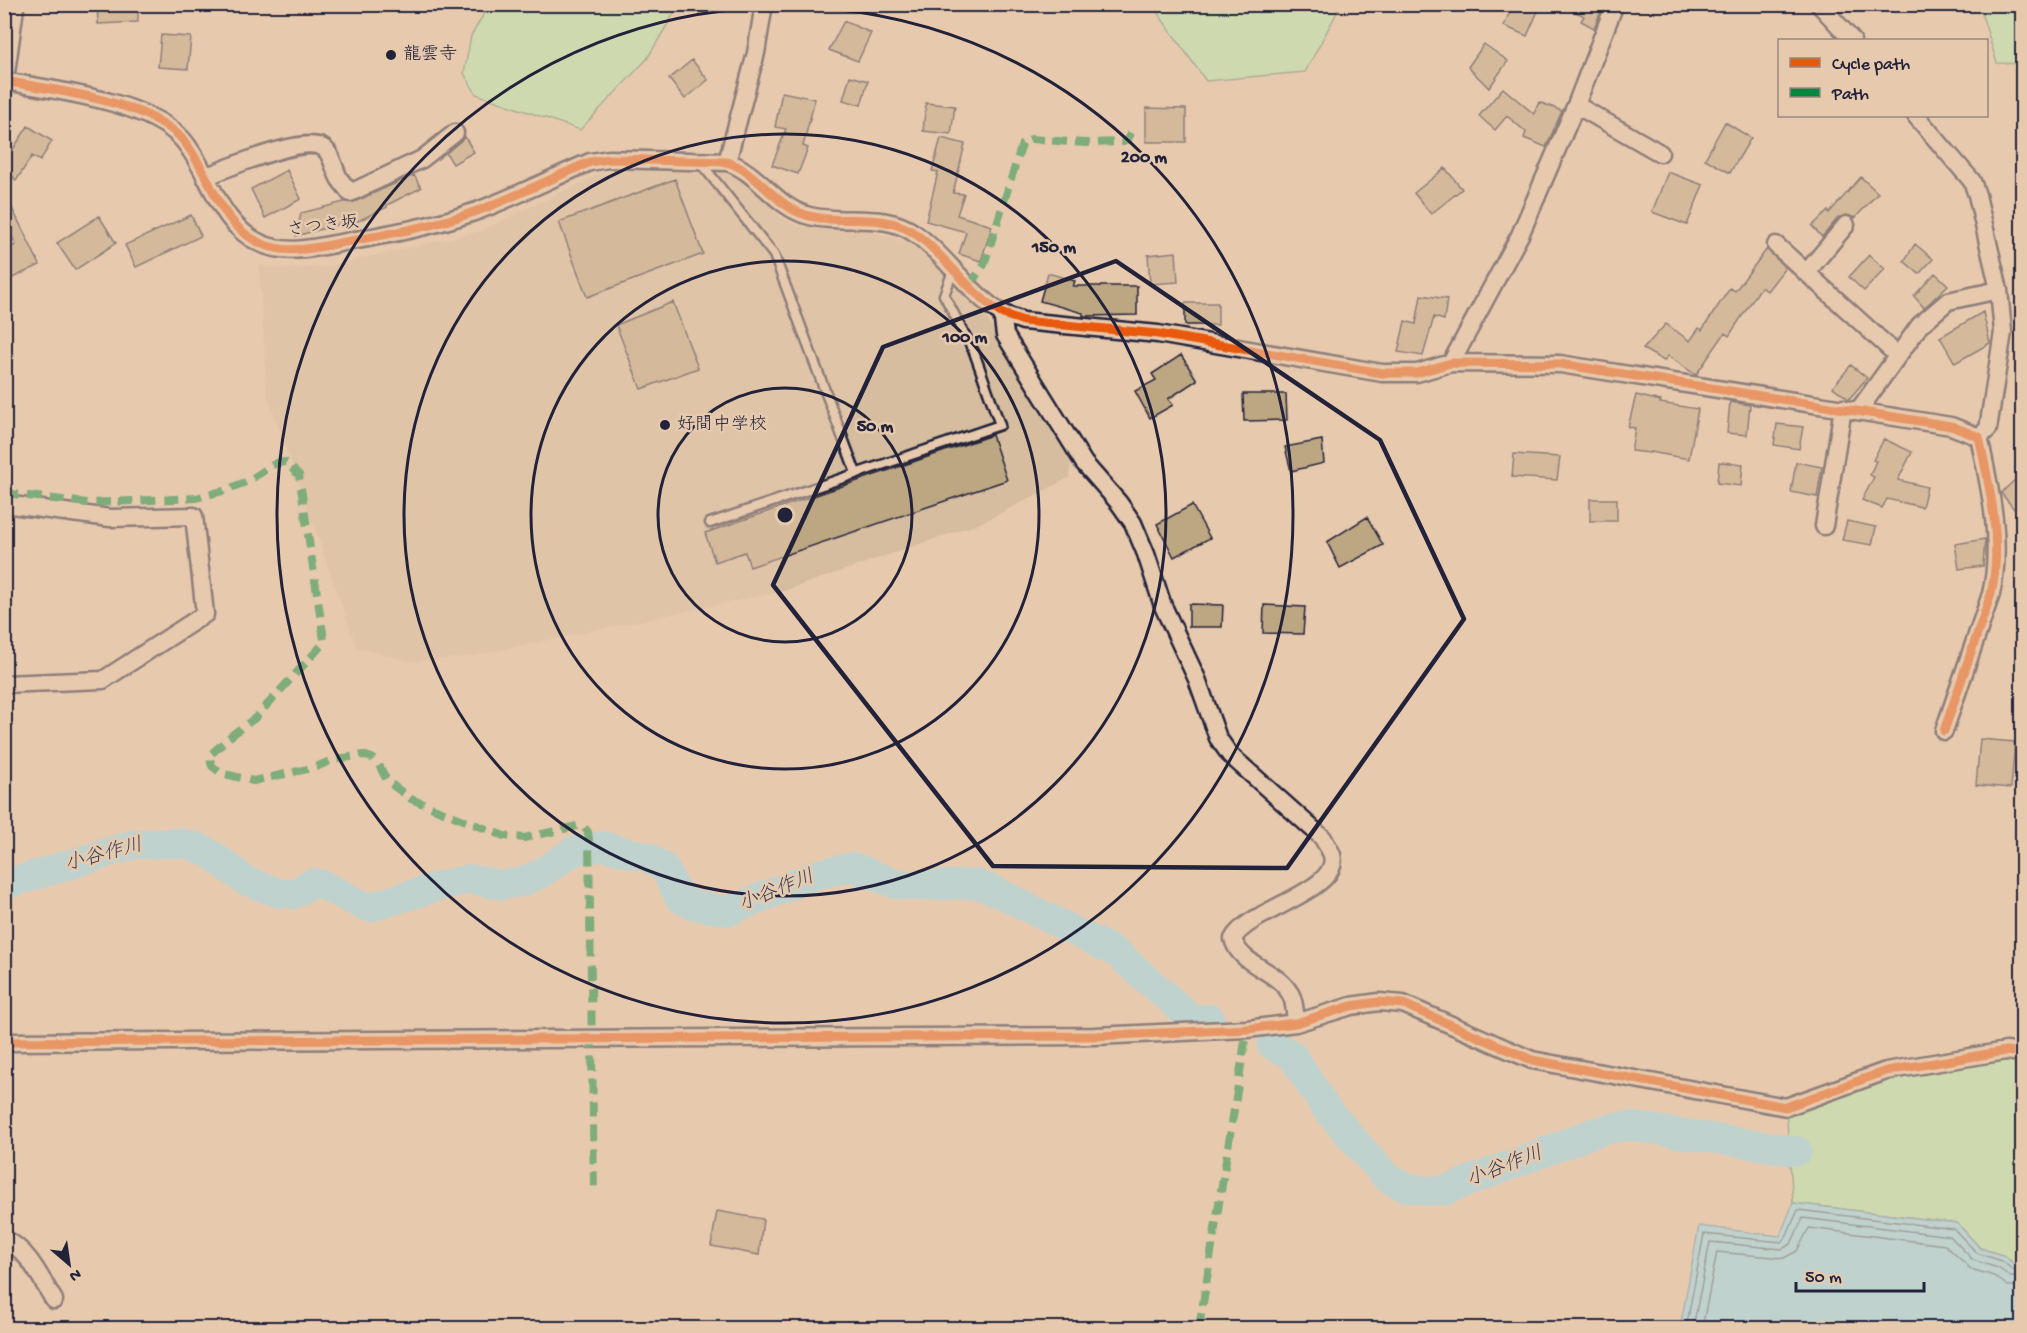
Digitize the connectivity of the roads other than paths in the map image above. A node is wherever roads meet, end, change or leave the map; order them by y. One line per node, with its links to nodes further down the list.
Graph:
1 (764, 4): 13 (street)
2 (1615, 4): 8 (street)
3 (1819, 4): 5 (street)
4 (11, 6): 6 (street)
5 (1851, 39)
6 (4, 69)
7 (4, 81): 14 (street, さつき坂)
8 (1576, 105): 11 (street); 22 (street)
9 (1917, 117): 19 (street)
10 (455, 133): 14 (street)
11 (1660, 153)
12 (698, 160): 13 (street, さつき坂); 14 (street, さつき坂); 25 (lane)
13 (727, 162): 17 (street)
14 (205, 177)
15 (1846, 225): 18 (street)
16 (1776, 246): 18 (street)
17 (953, 271): 20 (street); 25 (lane)
18 (1806, 273): 21 (street)
19 (1999, 290): 21 (street); 24 (street)
20 (1002, 313): 22 (street); 31 (street)
21 (1898, 355): 23 (street)
22 (1451, 363): 23 (street)
23 (1850, 410): 24 (street); 28 (street)
24 (1979, 437): 30 (street)
25 (856, 473): 27 (lane)
26 (4, 504): 29 (street)
27 (710, 524)
28 (1824, 526)
29 (4, 684)
30 (1944, 731)
31 (1296, 1023): 32 (street); 33 (street)
32 (4, 1042)
33 (2022, 1053)
34 (4, 1239): 35 (street)
35 (54, 1300)

